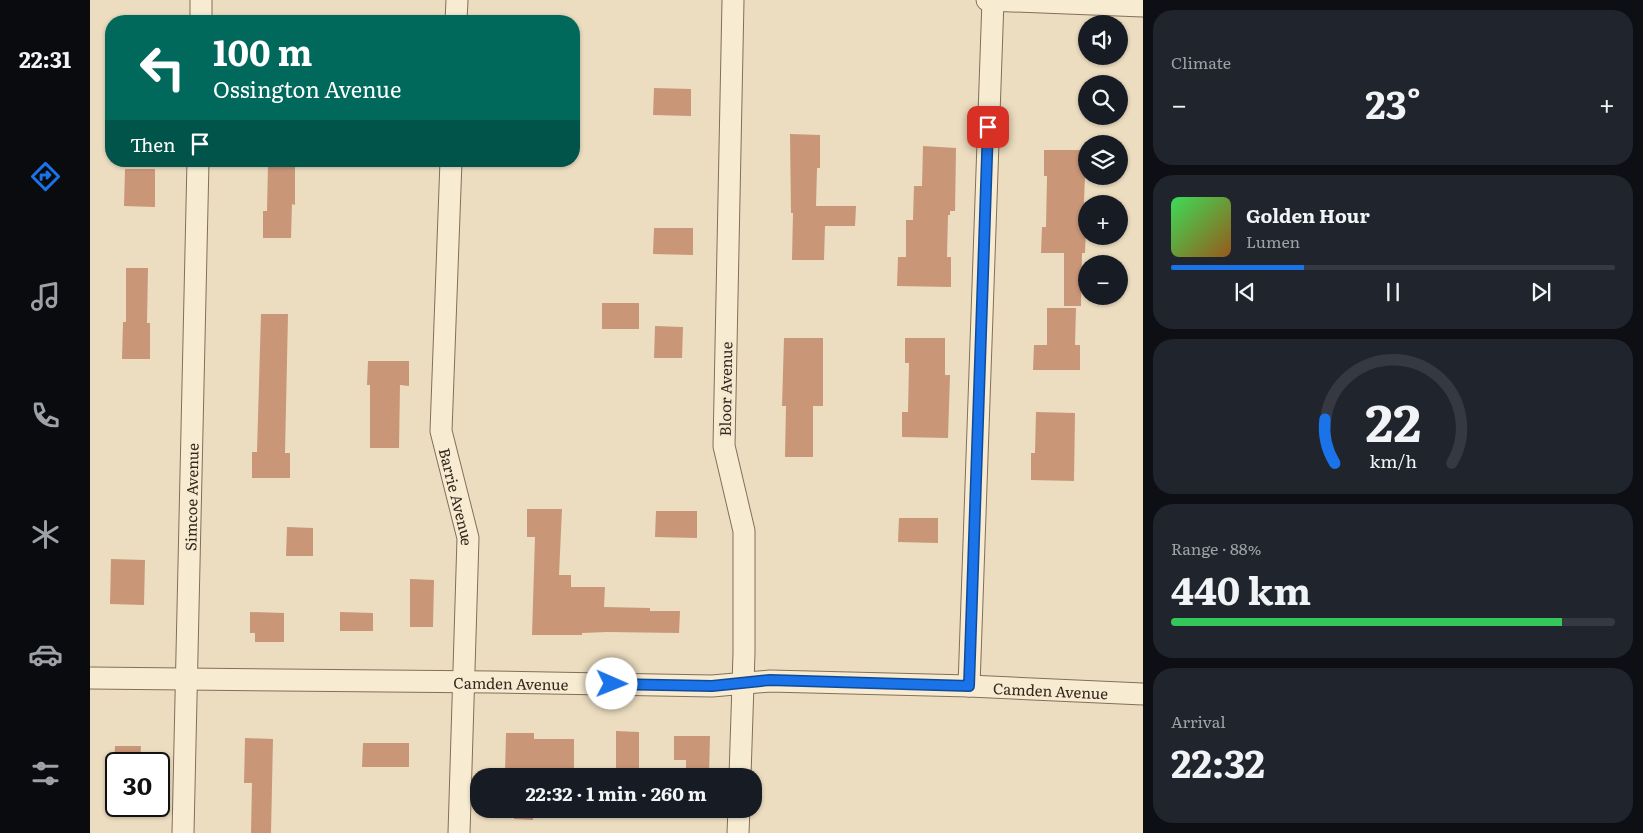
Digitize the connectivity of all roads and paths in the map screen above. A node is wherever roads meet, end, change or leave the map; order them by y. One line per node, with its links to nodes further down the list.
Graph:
1 (201, 0): 7 (street)
2 (457, 0): 8 (street)
3 (733, 0): 14 (street, Bloor Avenue)
4 (987, 0): 5 (street)
5 (993, 0): 6 (street); 15 (street)
6 (1143, 6)
7 (201, 15)
8 (456, 15)
9 (198, 167): 12 (street, Simcoe Avenue)
10 (451, 167): 13 (street, Barrie Avenue)
11 (90, 678): 12 (street, Camden Avenue)
12 (187, 680): 13 (street, Camden Avenue); 19 (street, Simcoe Avenue)
13 (463, 681): 14 (street, Camden Avenue); 20 (street, Barrie Avenue)
14 (742, 682): 15 (street, Camden Avenue); 17 (street, Bloor Avenue)
15 (969, 686): 16 (street, Camden Avenue)
16 (1143, 694)
17 (740, 768)
18 (739, 818): 21 (street)
19 (183, 833)
20 (460, 833)
21 (738, 833)

